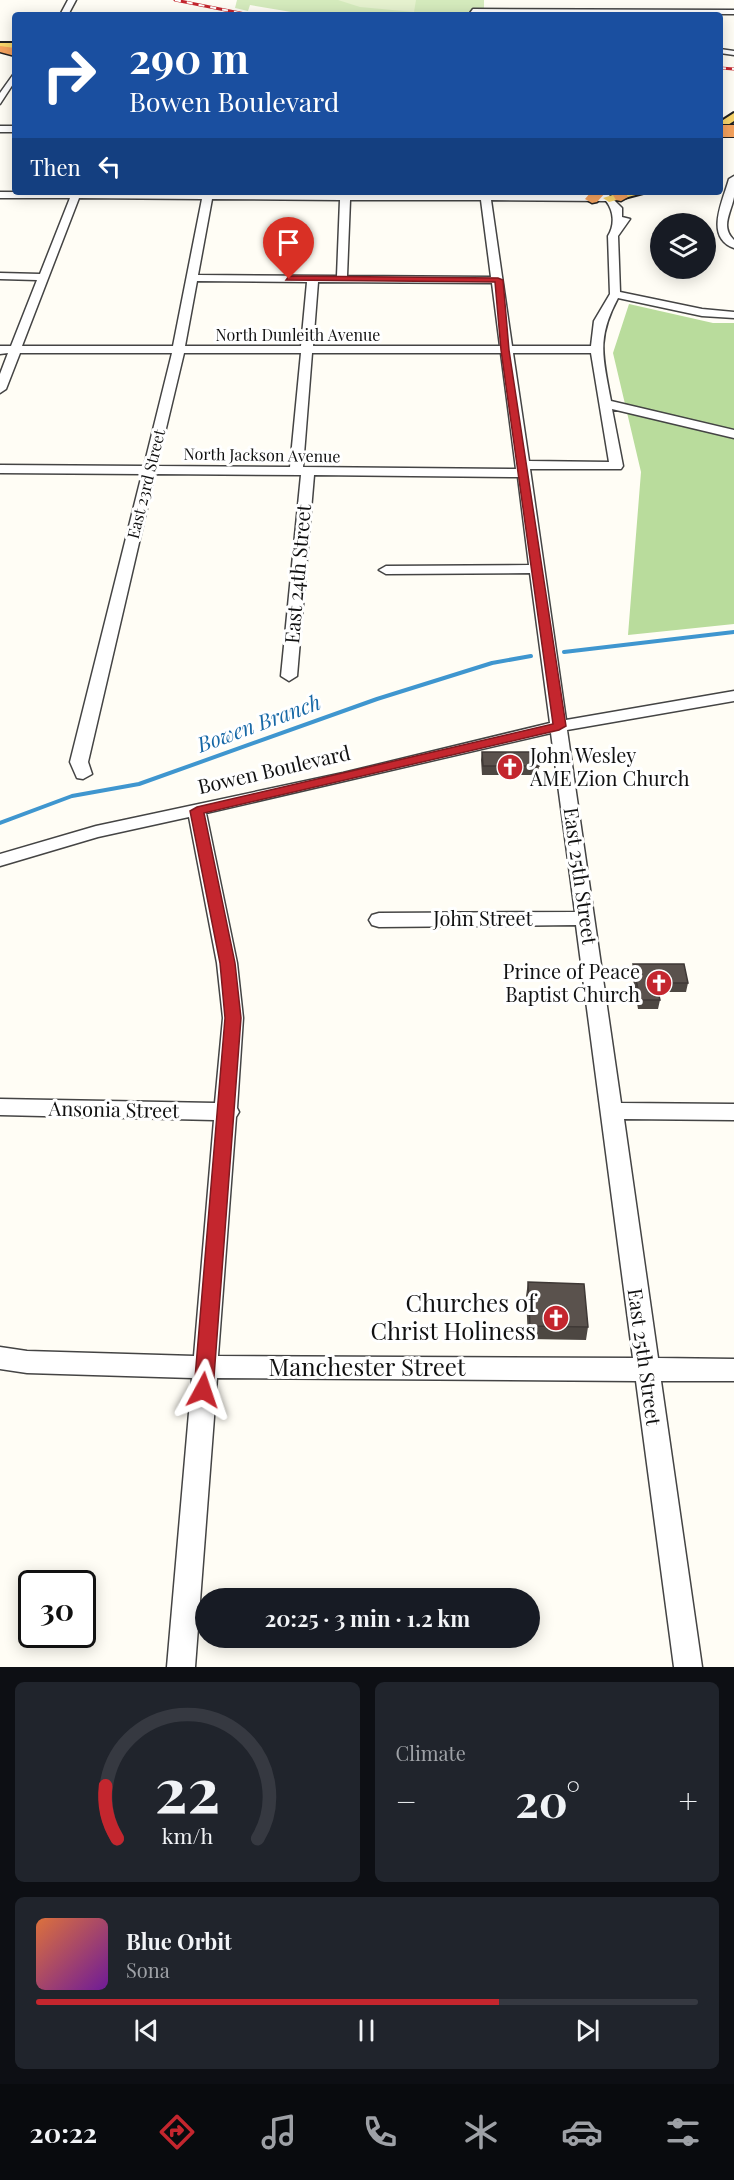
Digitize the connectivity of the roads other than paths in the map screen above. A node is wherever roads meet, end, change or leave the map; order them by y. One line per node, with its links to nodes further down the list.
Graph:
1 (12, 79): 2 (street)
2 (0, 101)
3 (734, 179): 9 (street)
4 (77, 195): 12 (street)
5 (208, 195): 6 (street); 13 (street, East 23rd Street)
6 (344, 195): 7 (street); 15 (street)
7 (485, 195): 16 (street, East 25th Street)
8 (612, 195): 17 (street)
9 (732, 195): 10 (street)
10 (734, 245)
11 (0, 276): 12 (street)
12 (45, 277): 21 (street)
13 (193, 278): 14 (street); 24 (street, East 23rd Street)
14 (313, 279): 15 (street); 23 (street, East 24th Street)
15 (342, 279): 16 (street)
16 (498, 280): 22 (street, East 25th Street)
17 (615, 294): 18 (street); 19 (street)
18 (734, 315)
19 (596, 349): 22 (street, North Dunleith Avenue); 26 (street)
20 (0, 350): 21 (street, North Dunleith Avenue)
21 (16, 350): 24 (street, North Dunleith Avenue); 25 (street)
22 (505, 350): 23 (street, North Dunleith Avenue); 29 (street, East 25th Street)
23 (308, 351): 24 (street, North Dunleith Avenue); 31 (street, East 24th Street)
24 (178, 352): 30 (street, East 23rd Street)
25 (0, 389)
26 (605, 403): 27 (street); 29 (street, North Jackson Avenue)
27 (734, 434)
28 (0, 469): 30 (street, North Jackson Avenue)
29 (523, 469): 31 (street, North Jackson Avenue); 32 (street, East 25th Street)
30 (149, 470): 31 (street, North Jackson Avenue); 37 (street, East 23rd Street)
31 (302, 472): 34 (street, East 24th Street)
32 (538, 569): 33 (street); 36 (street, East 25th Street)
33 (386, 570)
34 (289, 676)
35 (734, 696): 36 (street, Bowen Boulevard)
36 (559, 726): 38 (street, Bowen Boulevard); 40 (street, East 25th Street)
37 (83, 774)
38 (197, 811): 39 (street, Bowen Boulevard); 44 (street)
39 (0, 860)
40 (586, 918): 41 (street, John Street); 43 (street, East 25th Street)
41 (379, 920)
42 (0, 1107): 44 (street, Ansonia Street)
43 (613, 1111): 45 (street); 48 (street, East 25th Street)
44 (228, 1112): 47 (street)
45 (734, 1112)
46 (0, 1358): 47 (street, Manchester Street)
47 (205, 1367): 48 (street, Manchester Street); 50 (street)
48 (645, 1370): 49 (street, Manchester Street); 51 (street, East 25th Street)
49 (734, 1370)
50 (181, 1667)
51 (688, 1667)

